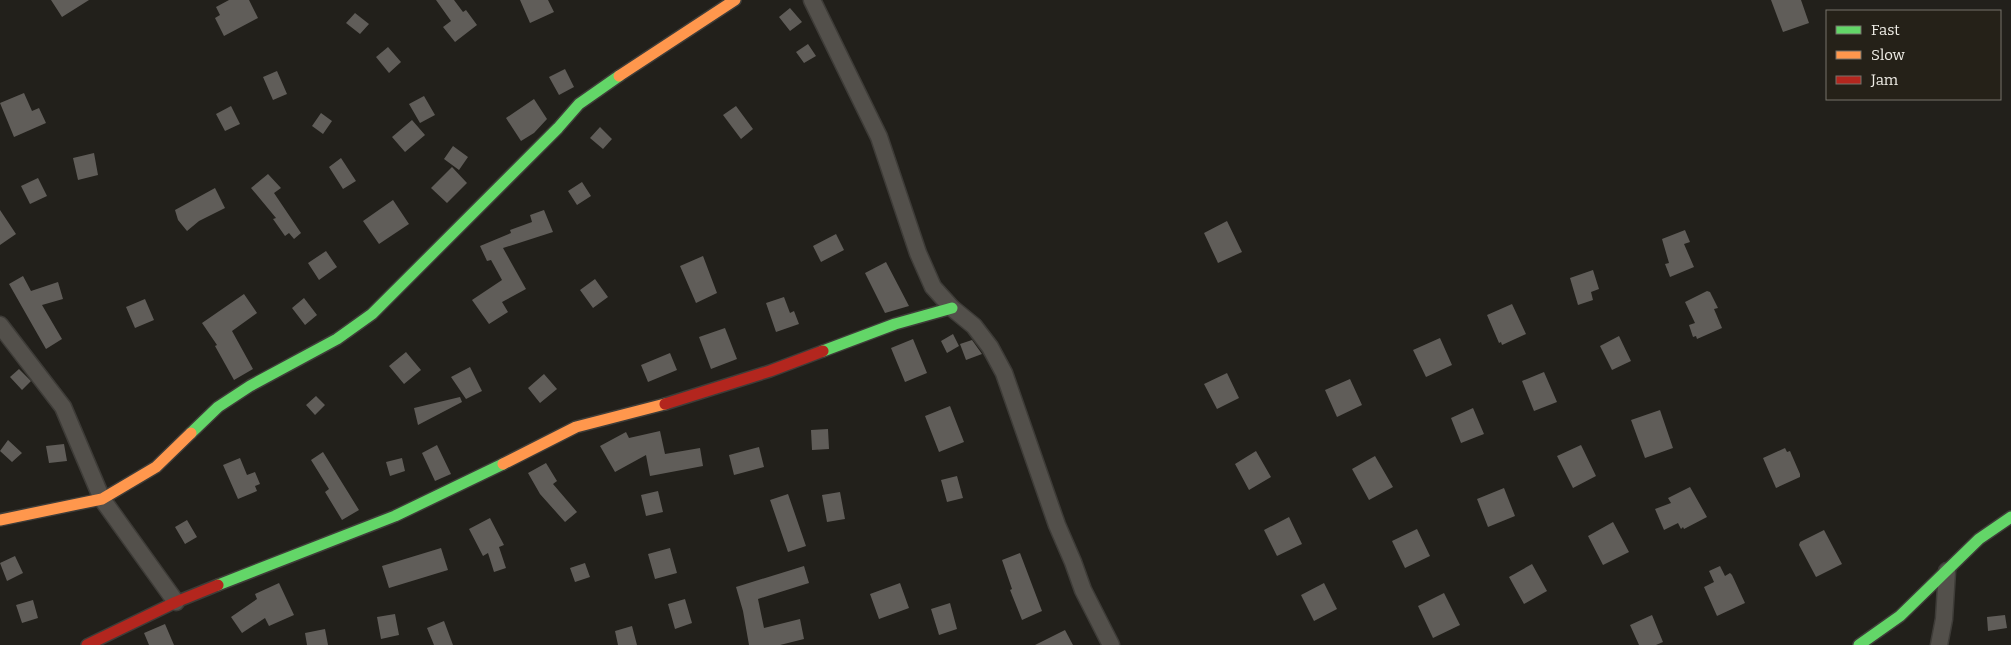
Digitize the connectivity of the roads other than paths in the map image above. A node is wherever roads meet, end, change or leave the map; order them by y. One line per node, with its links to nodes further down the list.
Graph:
1 (734, 0): 5 (street)
2 (812, 0): 3 (street)
3 (952, 308): 9 (street); 11 (street)
4 (0, 325): 5 (street)
5 (102, 499): 7 (street); 9 (street)
6 (2011, 517): 8 (street)
7 (0, 520)
8 (1947, 571): 12 (street); 13 (street)
9 (176, 602): 10 (street)
10 (87, 645)
11 (1111, 645)
12 (1859, 645)
13 (1939, 645)

